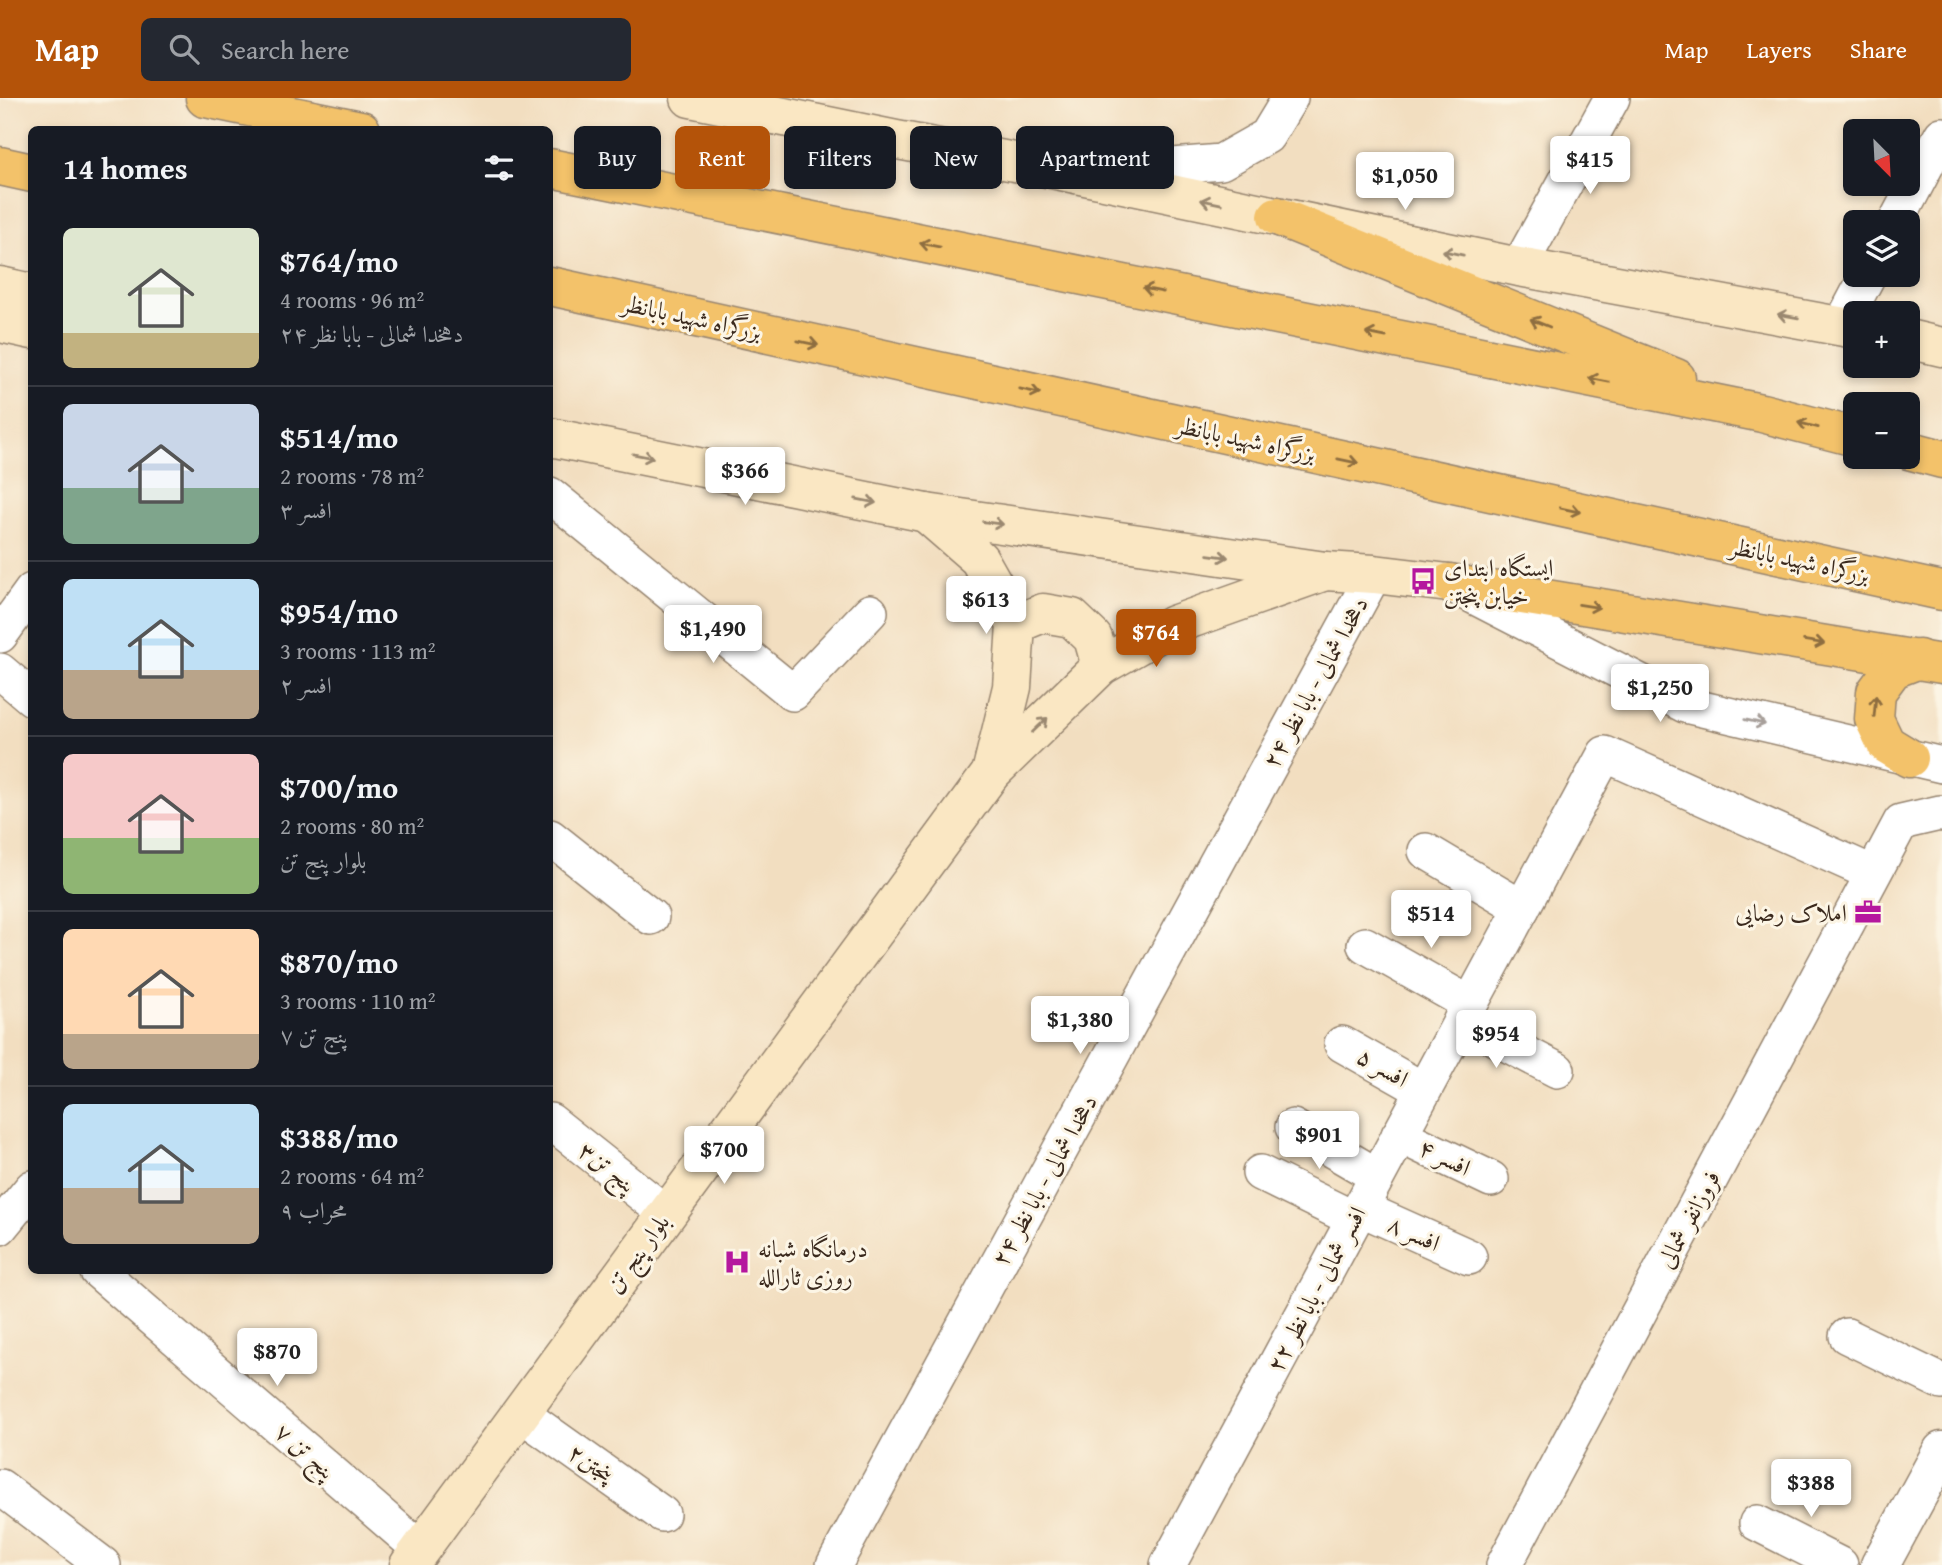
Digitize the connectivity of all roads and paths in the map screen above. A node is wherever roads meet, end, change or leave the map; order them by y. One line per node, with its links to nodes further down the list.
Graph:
1 (205, 98): 6 (highway)
2 (691, 98): 5 (main road)
3 (1289, 98): 10 (street)
4 (1612, 98): 16 (street)
5 (731, 103): 8 (main road)
6 (342, 126)
7 (1942, 135): 14 (street)
8 (1016, 162)
9 (0, 166): 12 (highway)
10 (1174, 166)
11 (553, 169): 25 (highway, one-way to 11)
12 (28, 172)
13 (1148, 189): 15 (main road, one-way to 13)
14 (1901, 210)
15 (1277, 216): 16 (main road, one-way to 15); 25 (highway, one-way to 15)
16 (1519, 267): 21 (main road, one-way to 16)
17 (0, 286): 19 (main road)
18 (553, 287): 35 (highway, بزرگراه شهید بابانظر, one-way to 35)
19 (28, 292)
20 (0, 323): 22 (main road)
21 (1843, 326)
22 (28, 329)
23 (1920, 342): 24 (main road)
24 (1942, 346)
25 (1762, 413): 26 (highway, one-way to 25)
26 (1843, 434)
27 (558, 437): 31 (main road, one-way to 31)
28 (1920, 453): 29 (highway)
29 (1942, 459)
30 (553, 497): 37 (street)
31 (926, 513): 32 (main road, one-way to 32); 38 (main road)
32 (1325, 571): 33 (main road); 41 (main road)
33 (1374, 574): 34 (main road); 77 (street, دهخدا شمالی - بابا نظر ۲۴)
34 (1450, 583): 40 (highway, one-way to 40); 44 (street, one-way to 44)
35 (1942, 591)
36 (28, 596): 39 (street)
37 (870, 612)
38 (1016, 624): 41 (main road); 45 (main road)
39 (0, 635)
40 (1930, 662): 44 (highway, one-way to 40)
41 (1101, 666): 45 (main road, one-way to 41)
42 (0, 671): 43 (street)
43 (28, 695)
44 (1926, 762)
45 (990, 773): 63 (main road, بلوار پنج تن)
46 (1942, 814): 49 (street, فروزانفر شمالی)
47 (553, 839): 51 (street)
48 (1426, 851): 50 (street)
49 (1872, 873): 50 (street, افسر شمالی - بابا نظر ۲۲); 79 (street, فروزانفر شمالی)
50 (1522, 908): 53 (street, افسر شمالی - بابا نظر ۲۲)
51 (651, 916)
52 (1365, 945): 53 (street)
53 (1465, 1012): 55 (street); 56 (street, افسر شمالی - بابا نظر ۲۲)
54 (1342, 1044): 56 (street, افسر ۵)
55 (1557, 1070)
56 (1423, 1090): 59 (street, افسر شمالی - بابا نظر ۲۲)
57 (553, 1123): 63 (street, پنج تن۳)
58 (1293, 1127): 61 (street)
59 (1399, 1135): 61 (street, افسر شمالی - بابا نظر ۲۲); 62 (street, افسر ۴)
60 (1260, 1173): 64 (street, افسر ۸)
61 (1377, 1176): 64 (street, افسر شمالی - بابا نظر ۲۲)
62 (1492, 1179)
63 (667, 1214): 69 (main road, بلوار پنج تن)
64 (1357, 1214): 65 (street, افسر ۸); 78 (street, افسر شمالی - بابا نظر ۲۲)
65 (1469, 1257)
66 (101, 1274): 75 (street, پنج تن ۷)
67 (1847, 1336): 68 (street)
68 (1942, 1382)
69 (520, 1413): 73 (street, پنجتن۲); 75 (main road, بلوار پنج تن)
70 (1942, 1451): 72 (street)
71 (0, 1487): 76 (street)
72 (1931, 1496): 81 (street)
73 (662, 1514)
74 (1756, 1523): 80 (street)
75 (415, 1557)
76 (103, 1565)
77 (835, 1565)
78 (1168, 1565)
79 (1504, 1565)
80 (1840, 1565)
81 (1880, 1565)

